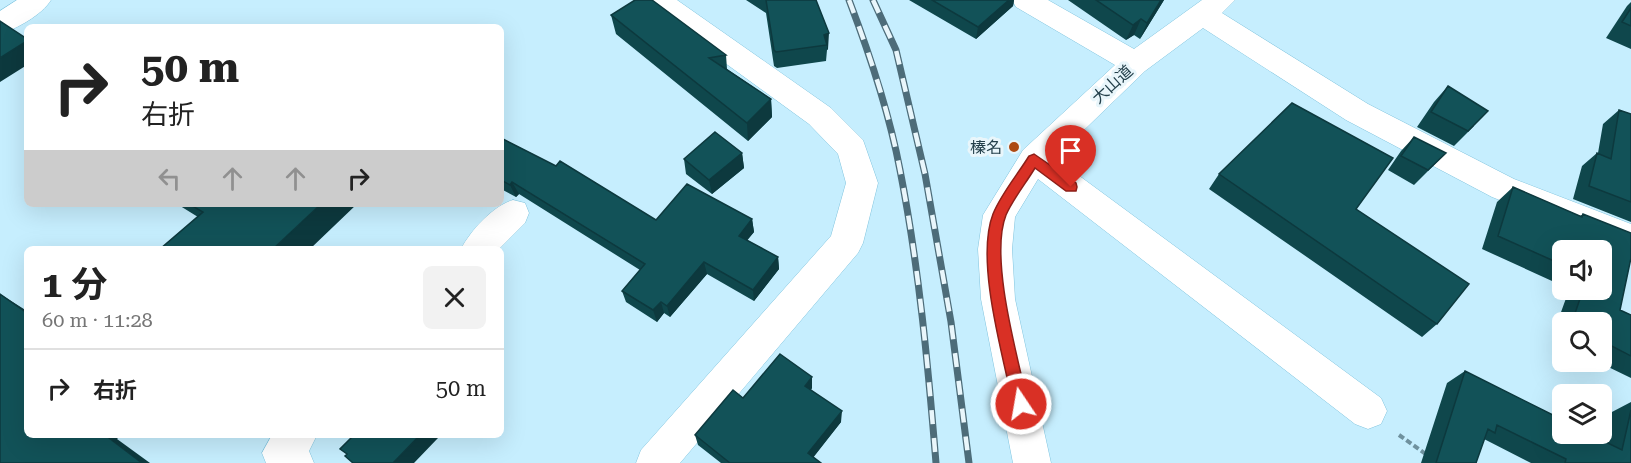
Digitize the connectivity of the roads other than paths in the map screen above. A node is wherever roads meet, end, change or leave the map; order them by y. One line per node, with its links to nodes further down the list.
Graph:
1 (37, 0): 5 (street)
2 (658, 0): 14 (street)
3 (1026, 0): 6 (street)
4 (1211, 7): 6 (street, 大山道); 9 (street)
5 (0, 24)
6 (1135, 63): 7 (street, 大山道)
7 (1034, 159): 11 (street); 15 (street, 大山道)
8 (513, 213): 10 (street)
9 (1631, 238)
10 (481, 246)
11 (1368, 411)
12 (295, 438): 13 (street)
13 (295, 463)
14 (655, 463)
15 (1032, 463)

